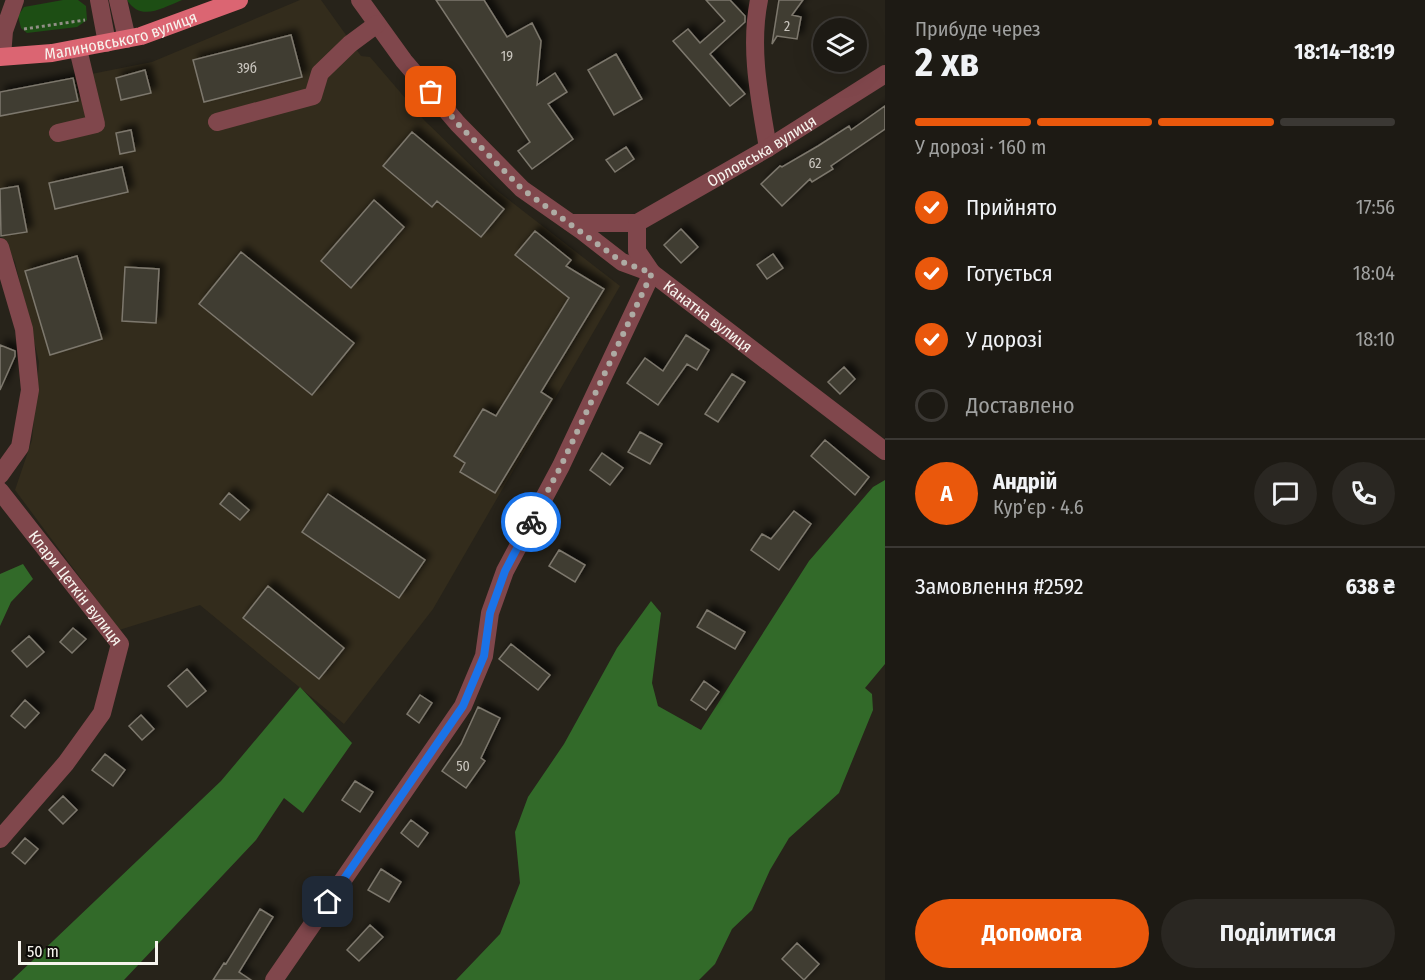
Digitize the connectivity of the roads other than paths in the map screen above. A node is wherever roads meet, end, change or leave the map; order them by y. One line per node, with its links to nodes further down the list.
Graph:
1 (15, 0): 11 (street)
2 (99, 0): 9 (street)
3 (118, 0): 8 (street)
4 (239, 0): 8 (main road, Малиновського вулиця)
5 (360, 0): 7 (street, Канатна вулиця)
6 (759, 0): 15 (street)
7 (377, 24): 13 (street); 16 (street, Канатна вулиця)
8 (127, 39): 9 (main road, Малиновського вулиця)
9 (107, 43): 10 (main road, Малиновського вулиця)
10 (78, 49): 11 (main road, Малиновського вулиця); 14 (street)
11 (1, 57)
12 (885, 74): 15 (street, Орловська вулиця)
13 (217, 122)
14 (58, 133)
15 (768, 148): 17 (street, Орловська вулиця)
16 (571, 223): 17 (street, Орловська вулиця); 19 (street, Канатна вулиця)
17 (637, 223): 19 (street)
18 (0, 247): 21 (street)
19 (652, 273): 20 (street, Канатна вулиця); 24 (street)
20 (885, 451)
21 (0, 475)
22 (0, 491): 23 (street, Клари Цеткін вулиця)
23 (0, 839)
24 (274, 980)

